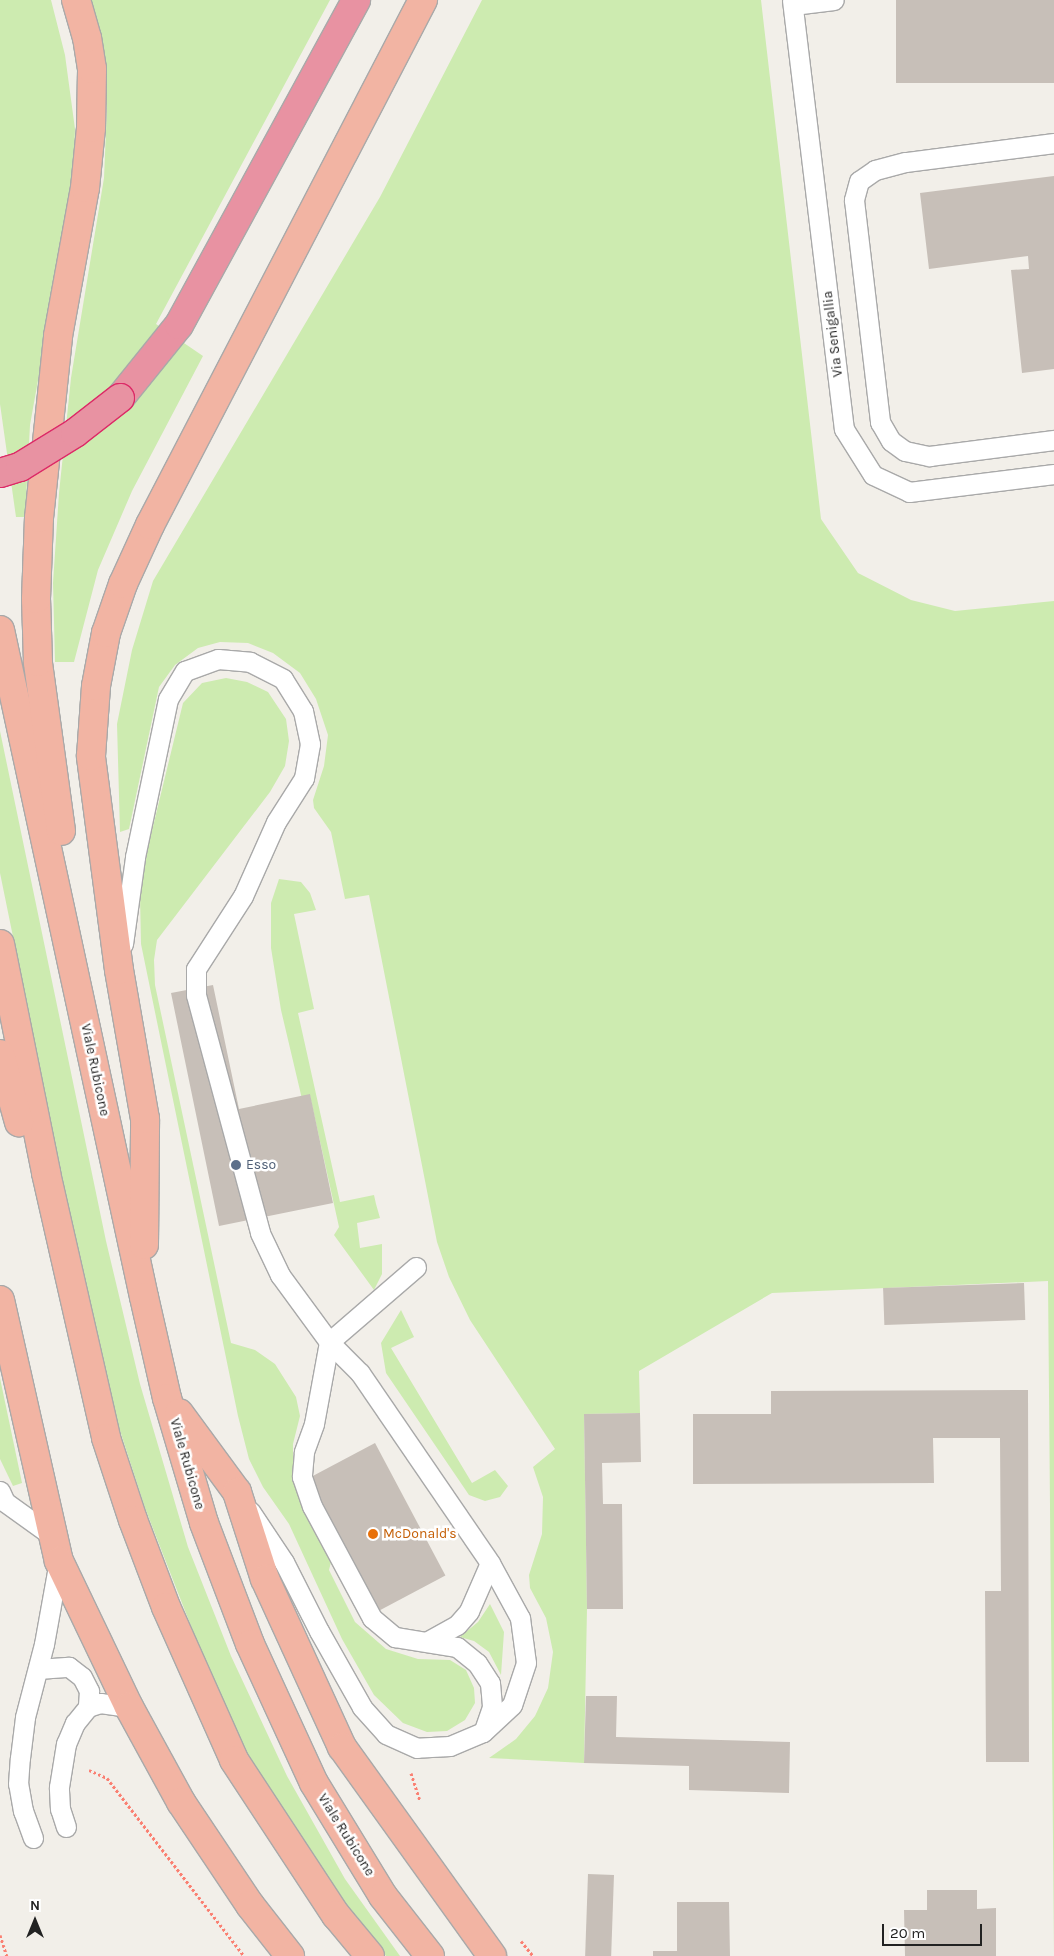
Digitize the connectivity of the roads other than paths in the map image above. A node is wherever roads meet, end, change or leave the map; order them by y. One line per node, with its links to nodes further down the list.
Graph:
1 (76, 0): 11 (highway)
2 (356, 0): 8 (highway, bridge)
3 (423, 0): 13 (highway)
4 (834, 0): 5 (lane)
5 (792, 3): 9 (lane, Via Senigallia)
6 (1054, 143): 7 (lane)
7 (1054, 440)
8 (0, 474)
9 (1054, 474)
10 (0, 630): 11 (highway)
11 (65, 925): 16 (highway, Viale Rubicone)
12 (0, 944): 18 (highway)
13 (119, 970): 16 (highway); 19 (lane)
14 (0, 1054): 18 (highway)
15 (416, 1267): 19 (lane)
16 (144, 1297): 20 (highway, Viale Rubicone)
17 (0, 1300): 23 (highway)
18 (79, 1320): 34 (highway)
19 (329, 1342): 25 (lane); 26 (lane)
20 (168, 1398): 22 (highway); 35 (highway, Viale Rubicone)
21 (0, 1491): 23 (lane)
22 (237, 1492): 30 (lane); 36 (highway)
23 (51, 1536): 24 (highway)
24 (59, 1561): 27 (lane); 29 (highway)
25 (490, 1563): 26 (lane); 30 (lane)
26 (428, 1641): 30 (lane)
27 (38, 1669): 28 (lane); 32 (lane)
28 (88, 1707): 29 (lane); 31 (lane)
29 (129, 1707): 33 (highway)
30 (483, 1732)
31 (66, 1827)
32 (33, 1838)
33 (290, 1956)
34 (370, 1956)
35 (430, 1956)
36 (492, 1956)

